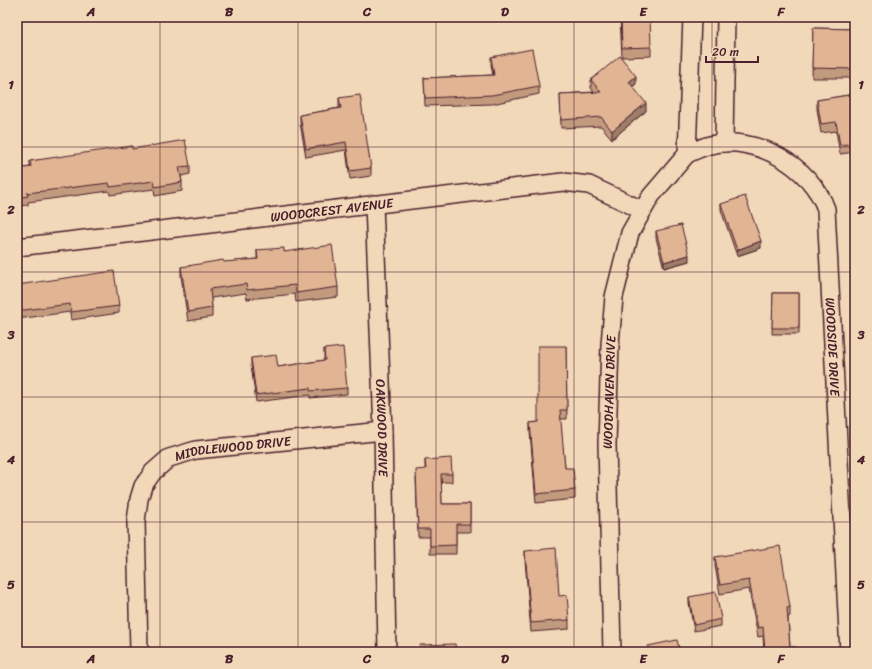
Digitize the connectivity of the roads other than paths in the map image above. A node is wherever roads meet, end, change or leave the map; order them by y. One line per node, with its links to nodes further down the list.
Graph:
1 (692, 17): 4 (street)
2 (726, 17): 3 (street)
3 (724, 143): 4 (street, WOODSIDE DRIVE); 12 (street, WOODSIDE DRIVE)
4 (687, 154): 6 (street, WOODHAVEN DRIVE)
5 (374, 204): 6 (street, WOODCREST AVENUE); 7 (street, WOODCREST AVENUE); 8 (street, OAKWOOD DRIVE)
6 (642, 210): 11 (street, WOODHAVEN DRIVE)
7 (17, 247)
8 (382, 431): 9 (street, MIDDLEWOOD DRIVE); 10 (street, OAKWOOD DRIVE)
9 (139, 652)
10 (387, 652)
11 (612, 652)
12 (849, 652)

